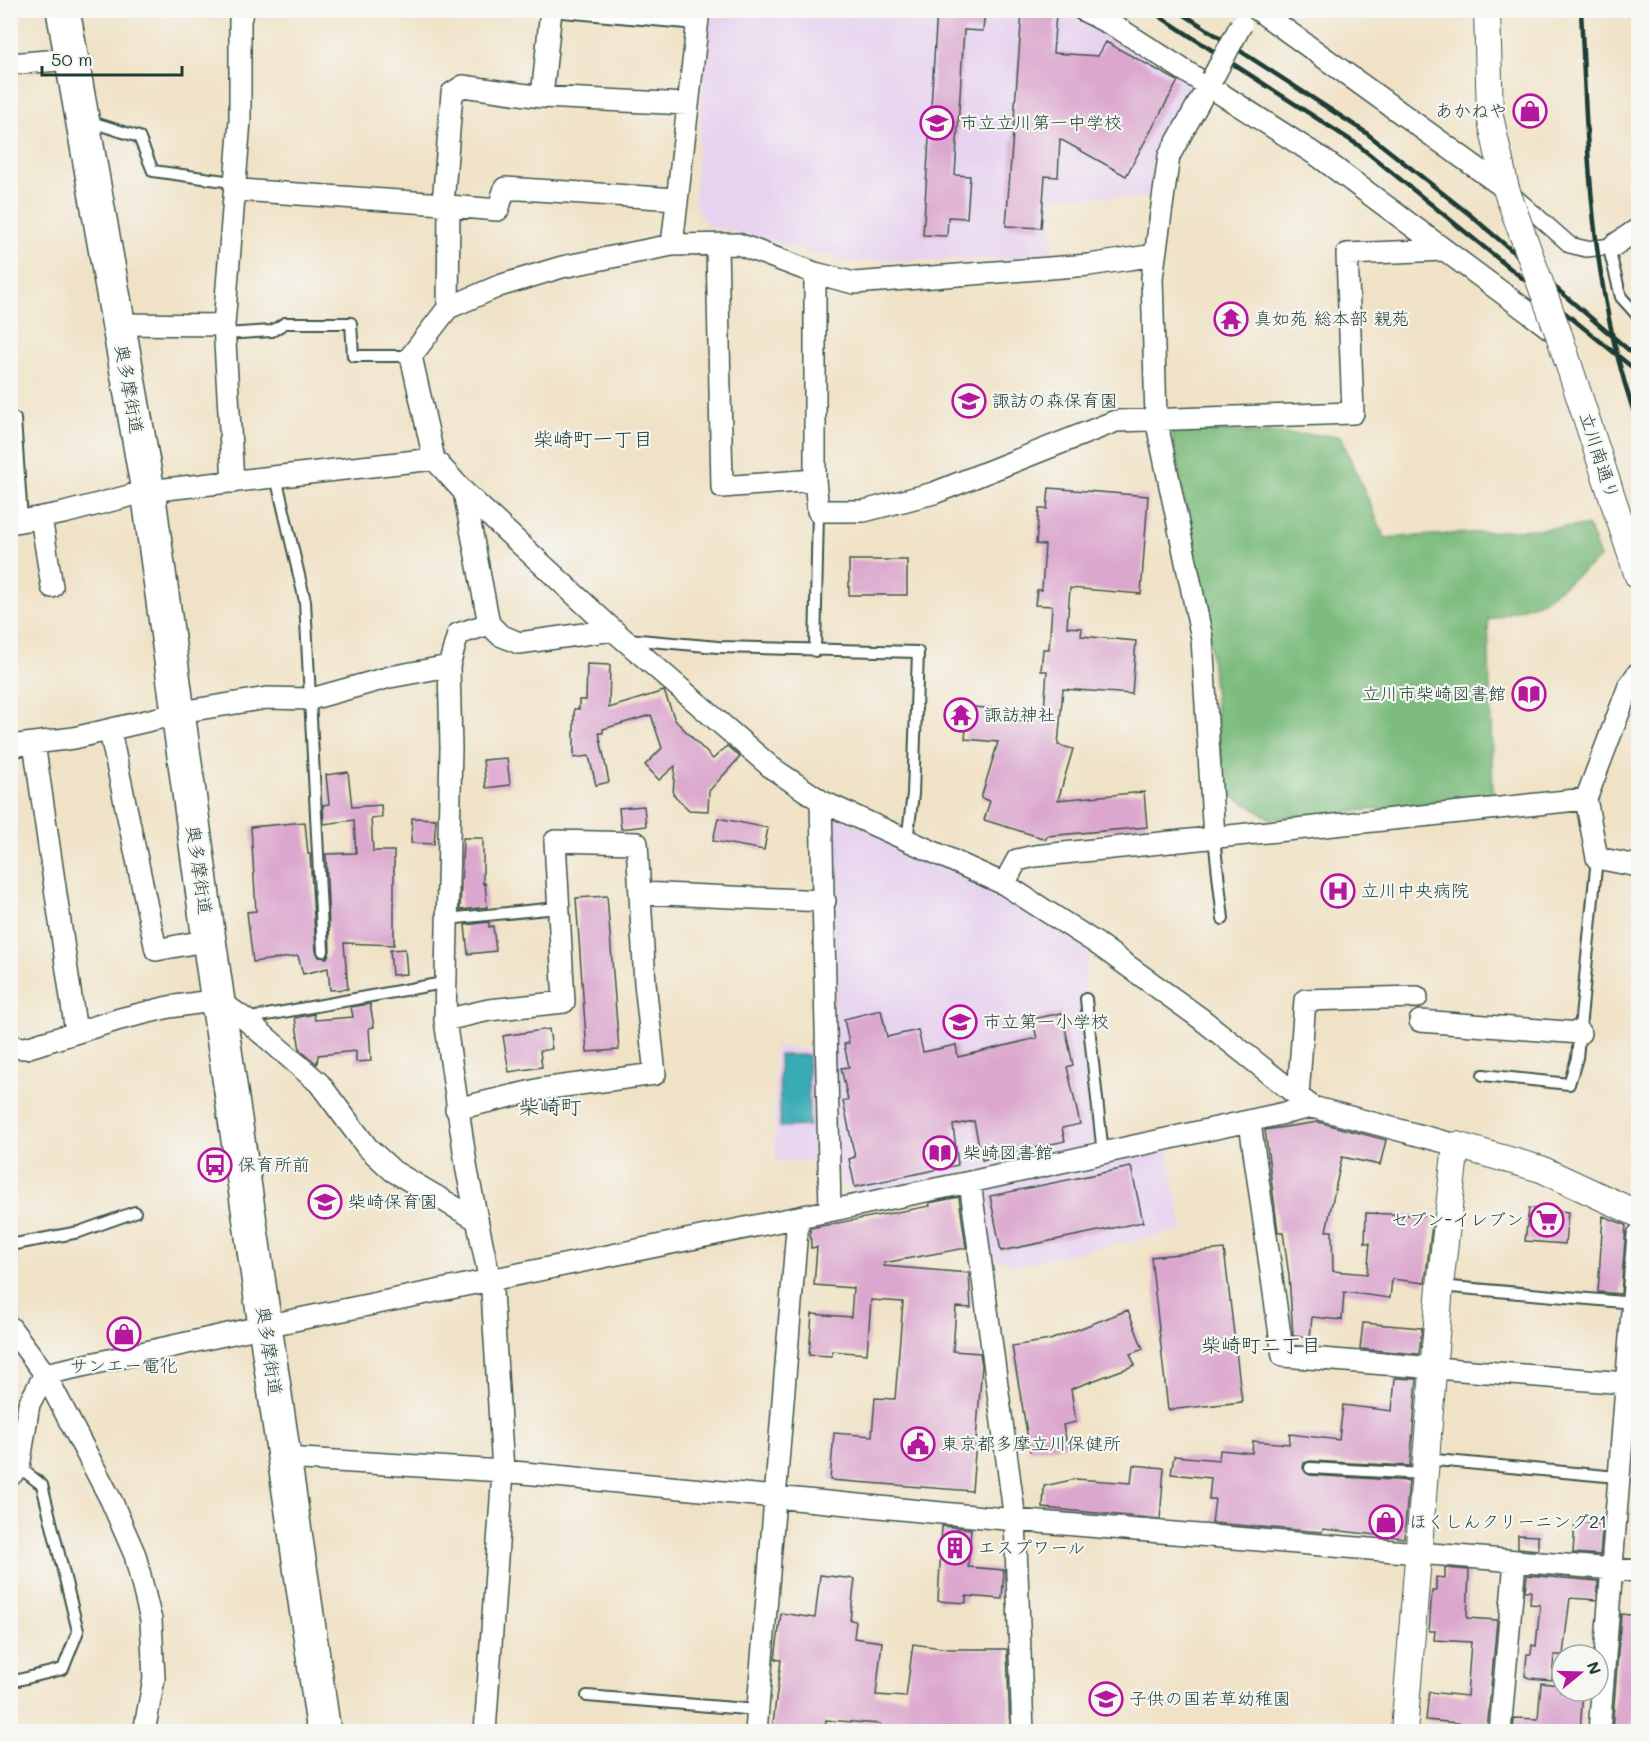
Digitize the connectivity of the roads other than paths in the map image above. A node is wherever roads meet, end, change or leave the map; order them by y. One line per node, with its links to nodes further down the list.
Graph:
1 (63, 10): 9 (main road, 奥多摩街道)
2 (243, 10): 15 (street)
3 (1083, 10): 11 (street)
4 (1258, 10): 16 (street)
5 (1487, 10): 16 (street)
6 (551, 11): 7 (lane); 12 (street)
7 (698, 17): 13 (street)
8 (1245, 18): 11 (street, bridge)
9 (72, 58): 10 (street); 14 (main road, 奥多摩街道)
10 (10, 63)
11 (1210, 82): 23 (street); 24 (street)
12 (542, 97): 13 (street); 18 (street)
13 (687, 105): 17 (street)
14 (82, 120): 15 (lane); 28 (main road, 奥多摩街道)
15 (237, 186): 18 (street); 29 (street)
16 (1506, 189): 22 (street); 30 (street, 立川南通り, bridge)
17 (676, 199): 18 (street); 20 (street)
18 (446, 205): 26 (street)
19 (1638, 229): 22 (street)
20 (672, 245): 21 (street); 26 (street)
21 (717, 245): 25 (street); 36 (street)
22 (1614, 246): 27 (lane)
23 (1445, 250): 30 (street); 33 (street)
24 (1155, 255): 25 (street); 33 (street)
25 (814, 273): 36 (street)
26 (448, 308): 31 (street)
27 (1638, 316)
28 (118, 324): 29 (street); 38 (main road, 奥多摩街道)
29 (225, 329): 31 (lane); 37 (street)
30 (1559, 335): 42 (street, 立川南通り)
31 (411, 356): 34 (street)
32 (10, 419): 41 (lane)
33 (1156, 419): 40 (street); 56 (street)
34 (434, 459): 35 (street); 39 (street)
35 (276, 477): 37 (street); 49 (lane)
36 (815, 480): 40 (street)
37 (233, 482): 38 (street)
38 (148, 491): 41 (street); 50 (main road, 奥多摩街道)
39 (464, 492): 44 (street); 45 (street)
40 (818, 511): 46 (lane)
41 (25, 520): 43 (street)
42 (1638, 576)
43 (52, 587)
44 (489, 624): 45 (street); 47 (street)
45 (617, 634): 46 (lane); 55 (street)
46 (815, 651): 57 (lane)
47 (449, 666): 49 (street); 64 (street)
48 (1638, 673): 54 (street)
49 (311, 699): 50 (street); 67 (lane)
50 (177, 714): 51 (street); 66 (main road, 奥多摩街道)
51 (110, 731): 52 (street); 66 (street)
52 (34, 743): 53 (street); 75 (street)
53 (10, 746)
54 (1586, 799): 56 (street); 58 (street)
55 (821, 801): 57 (street); 62 (street)
56 (1214, 838): 60 (street); 65 (lane)
57 (907, 840): 60 (street)
58 (1596, 858): 59 (street); 76 (lane)
59 (1638, 866)
60 (1004, 884): 79 (street)
61 (640, 893): 62 (street); 63 (street); 80 (street)
62 (825, 901): 85 (street)
63 (557, 908): 64 (lane); 73 (street)
64 (447, 919): 68 (street)
65 (1223, 919)
66 (208, 940): 71 (main road, 奥多摩街道)
67 (323, 951)
68 (443, 983): 72 (lane); 73 (street)
69 (1417, 997): 79 (street)
70 (1086, 999): 83 (lane)
71 (218, 1000): 72 (street); 75 (street); 95 (main road, 奥多摩街道)
72 (245, 1019): 89 (street)
73 (444, 1020): 80 (street)
74 (1420, 1021): 76 (street)
75 (76, 1032): 77 (street)
76 (1580, 1033): 78 (lane)
77 (10, 1047)
78 (1483, 1075)
79 (1305, 1102): 81 (street); 82 (street)
80 (456, 1109): 89 (street)
81 (1250, 1123): 83 (street); 97 (street)
82 (1455, 1145): 87 (street); 93 (street)
83 (1103, 1154): 84 (street)
84 (970, 1182): 85 (street); 107 (street)
85 (830, 1210): 88 (street)
86 (135, 1212): 91 (lane)
87 (1638, 1214)
88 (798, 1217): 92 (street); 106 (street)
89 (477, 1220): 92 (street)
90 (1638, 1235): 94 (street)
91 (10, 1245)
92 (490, 1280): 95 (street); 103 (street)
93 (1440, 1286): 94 (lane); 97 (street)
94 (1634, 1303): 99 (street)
95 (265, 1326): 98 (street); 100 (main road, 奥多摩街道)
96 (12, 1331): 98 (street)
97 (1433, 1368): 99 (street); 101 (street)
98 (45, 1374): 104 (street); 115 (street)
99 (1633, 1384): 105 (street)
100 (285, 1458): 103 (street); 116 (main road, 奥多摩街道)
101 (1425, 1467): 102 (lane); 105 (lane); 108 (street)
102 (1310, 1468)
103 (504, 1471): 106 (street); 117 (street)
104 (15, 1472): 112 (lane)
105 (1617, 1477): 110 (street)
106 (774, 1498): 107 (street); 114 (street)
107 (1014, 1520): 108 (street); 119 (street)
108 (1416, 1551): 109 (street); 120 (street)
109 (1515, 1561): 110 (street); 121 (street)
110 (1612, 1569): 111 (street); 122 (street)
111 (1638, 1571)
112 (10, 1682)
113 (587, 1695): 114 (lane)
114 (758, 1710): 118 (street)
115 (144, 1731)
116 (324, 1731)
117 (485, 1731)
118 (756, 1731)
119 (1023, 1731)
120 (1404, 1731)
121 (1500, 1731)
122 (1599, 1731)

